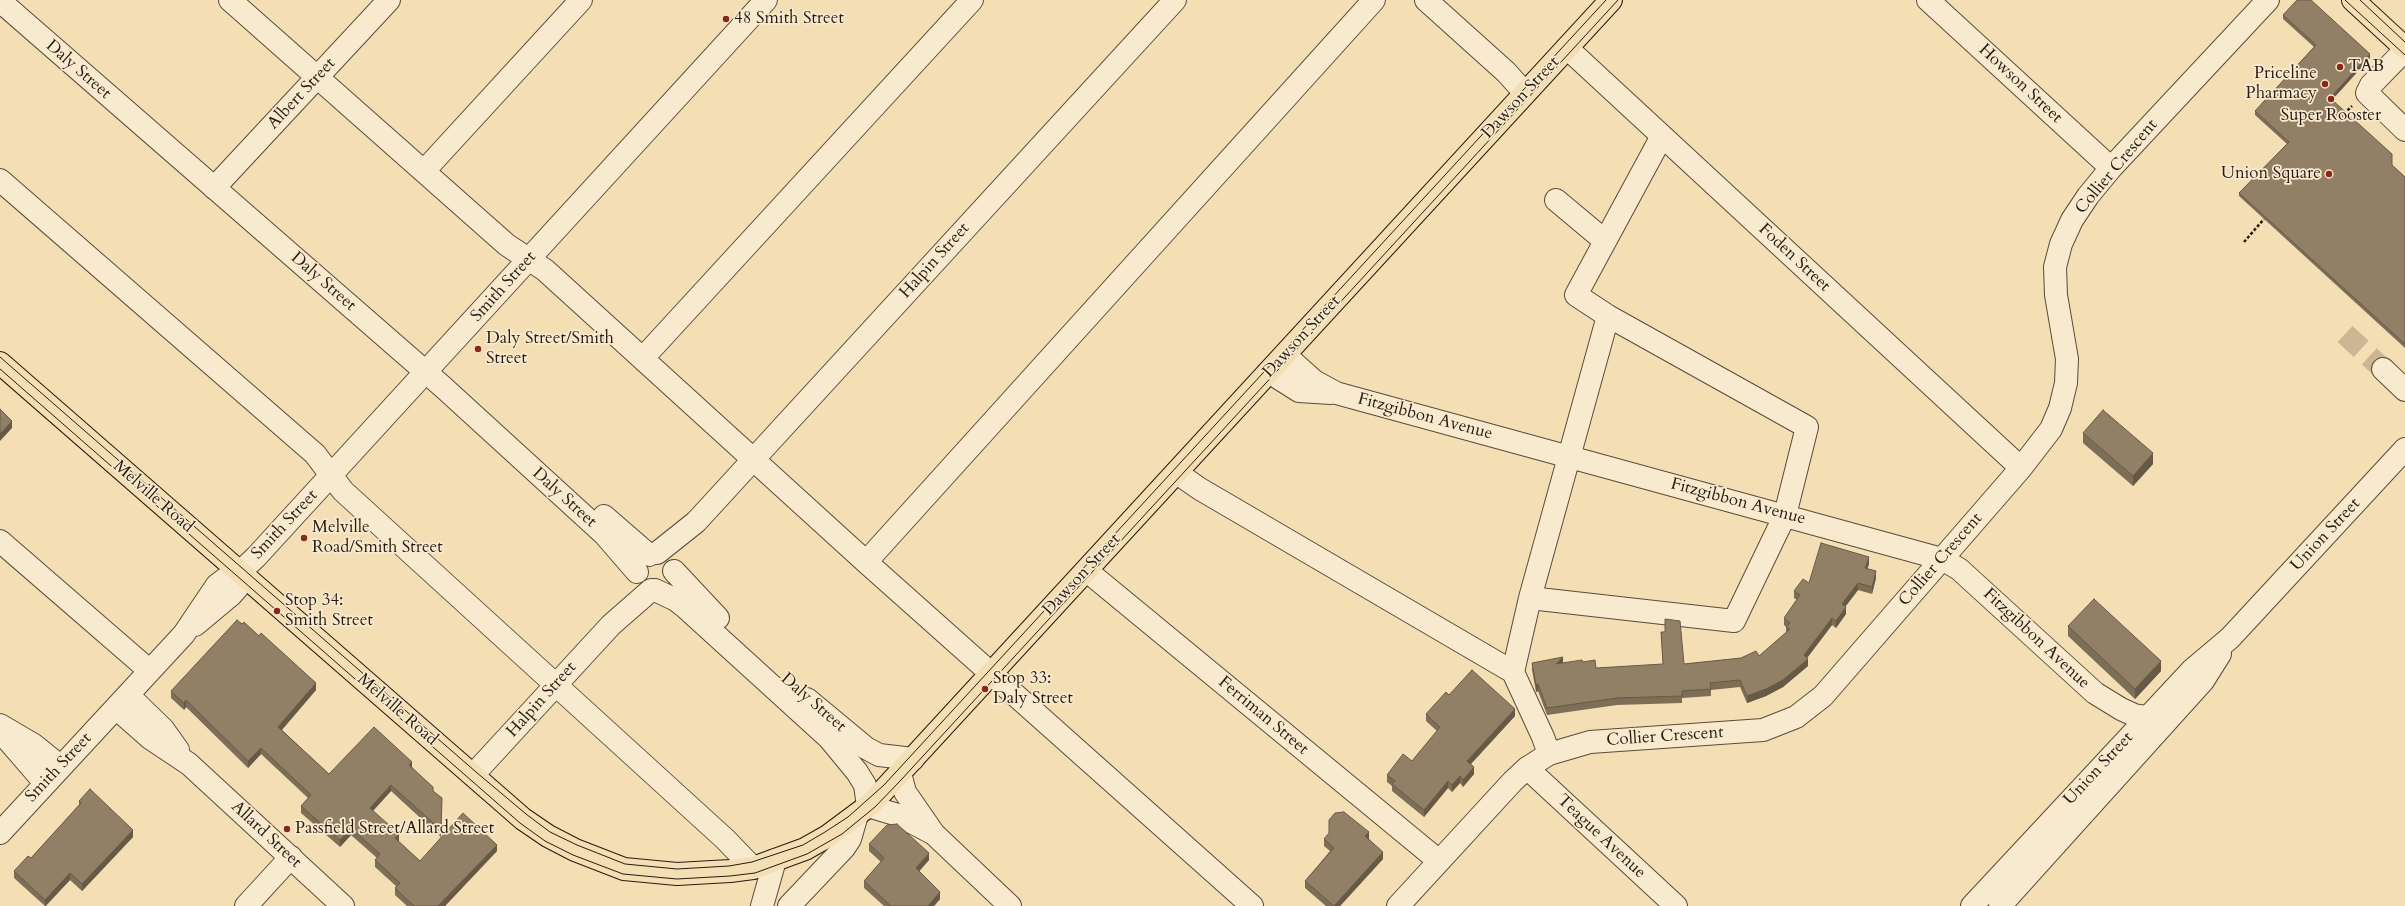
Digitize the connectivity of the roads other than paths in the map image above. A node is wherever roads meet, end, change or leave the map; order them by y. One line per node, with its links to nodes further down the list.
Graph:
1 (20, 0): 24 (street, Daly Street)
2 (230, 0): 17 (street)
3 (389, 0): 17 (street, Albert Street)
4 (581, 0): 22 (street)
5 (766, 0): 27 (street, Smith Street)
6 (972, 0): 30 (street)
7 (1175, 0): 39 (street, Halpin Street)
8 (1374, 0): 47 (street)
9 (1426, 0): 18 (street)
10 (1611, 0): 15 (main road, Dawson Street)
11 (1928, 0): 21 (street, Howson Street)
12 (2268, 0): 21 (street, Collier Crescent)
13 (2353, 0): 16 (main road)
14 (0, 1): 24 (street, Daly Street)
15 (1567, 48): 18 (main road, Dawson Street); 20 (street, Foden Street)
16 (2405, 49): 19 (street)
17 (318, 77): 22 (street); 24 (street, Albert Street)
18 (1526, 93): 29 (main road, Dawson Street)
19 (2405, 130)
20 (1662, 136): 26 (street); 40 (street, Foden Street)
21 (2111, 168): 40 (street, Collier Crescent)
22 (424, 171): 27 (street)
23 (0, 180): 42 (street)
24 (219, 183): 32 (street, Daly Street)
25 (1556, 200): 26 (street)
26 (1605, 241): 28 (street)
27 (528, 260): 30 (street); 32 (street, Smith Street)
28 (1608, 316): 38 (street); 43 (street)
29 (1285, 355): 34 (main road, Dawson Street); 36 (street, Fitzgibbon Avenue)
30 (642, 358): 39 (street)
31 (0, 363): 50 (main road, Melville Road)
32 (431, 367): 42 (street, Smith Street); 51 (street, Daly Street)
33 (2384, 369): 35 (street)
34 (1270, 372): 36 (street, Fitzgibbon Avenue); 41 (main road, Dawson Street)
35 (2405, 390)
36 (1336, 393): 38 (street, Fitzgibbon Avenue)
37 (2405, 449): 53 (street, Union Street)
38 (1569, 457): 43 (street, Fitzgibbon Avenue); 52 (street)
39 (753, 459): 44 (street, Halpin Street); 47 (street)
40 (2021, 468): 46 (street, Collier Crescent)
41 (1176, 473): 49 (main road, Dawson Street); 55 (street)
42 (332, 474): 50 (street, Smith Street); 57 (street)
43 (1785, 515): 46 (street, Fitzgibbon Avenue); 52 (street)
44 (696, 522): 48 (street, Halpin Street); 51 (street, Halpin Street)
45 (0, 541): 54 (street)
46 (1942, 559): 58 (street, Fitzgibbon Avenue); 64 (street, Collier Crescent)
47 (866, 562): 56 (street)
48 (674, 569): 51 (street, Daly Street); 51 (street, Halpin Street); 66 (street, Daly Street)
49 (1087, 571): 56 (main road, Dawson Street); 75 (street, Ferriman Street)
50 (240, 572): 54 (street, Smith Street); 68 (main road, Melville Road)
51 (648, 573): 57 (street, Halpin Street); 70 (street, Daly Street)
52 (1530, 598): 55 (street)
53 (2230, 638): 60 (street, Union Street); 86 (street, Union Street)
54 (150, 671): 59 (street, Smith Street)
55 (1513, 672): 64 (street)
56 (992, 674): 66 (main road, Dawson Street); 82 (street)
57 (555, 686): 68 (street, Halpin Street); 76 (street)
58 (2095, 693): 60 (street, Fitzgibbon Avenue); 63 (street, Fitzgibbon Avenue)
59 (122, 701): 65 (street, Smith Street); 73 (street, Allard Street)
60 (2147, 717): 63 (street, Union Street)
61 (0, 725): 65 (street)
62 (0, 730): 69 (street)
63 (2130, 735): 85 (street, Union Street)
64 (1549, 754): 67 (street, Collier Crescent)
65 (60, 766): 69 (street, Smith Street)
66 (907, 766): 70 (main road); 72 (street)
67 (1527, 768): 75 (street, Collier Crescent); 84 (street, Teague Avenue)
68 (473, 776): 76 (main road, Melville Road)
69 (45, 783): 71 (street, Smith Street)
70 (863, 811): 72 (street); 74 (main road, Melville Road); 81 (street)
71 (0, 833)
72 (934, 834): 77 (street)
73 (291, 857): 78 (street); 79 (street, Allard Street)
74 (776, 860): 76 (main road, Melville Road); 80 (street)
75 (1439, 862): 83 (street, Collier Crescent)
76 (753, 868)
77 (998, 902)
78 (246, 906)
79 (343, 906)
80 (762, 906)
81 (789, 906)
82 (1252, 906)
83 (1398, 906)
84 (1676, 906)
85 (1972, 906)
86 (2000, 906)

